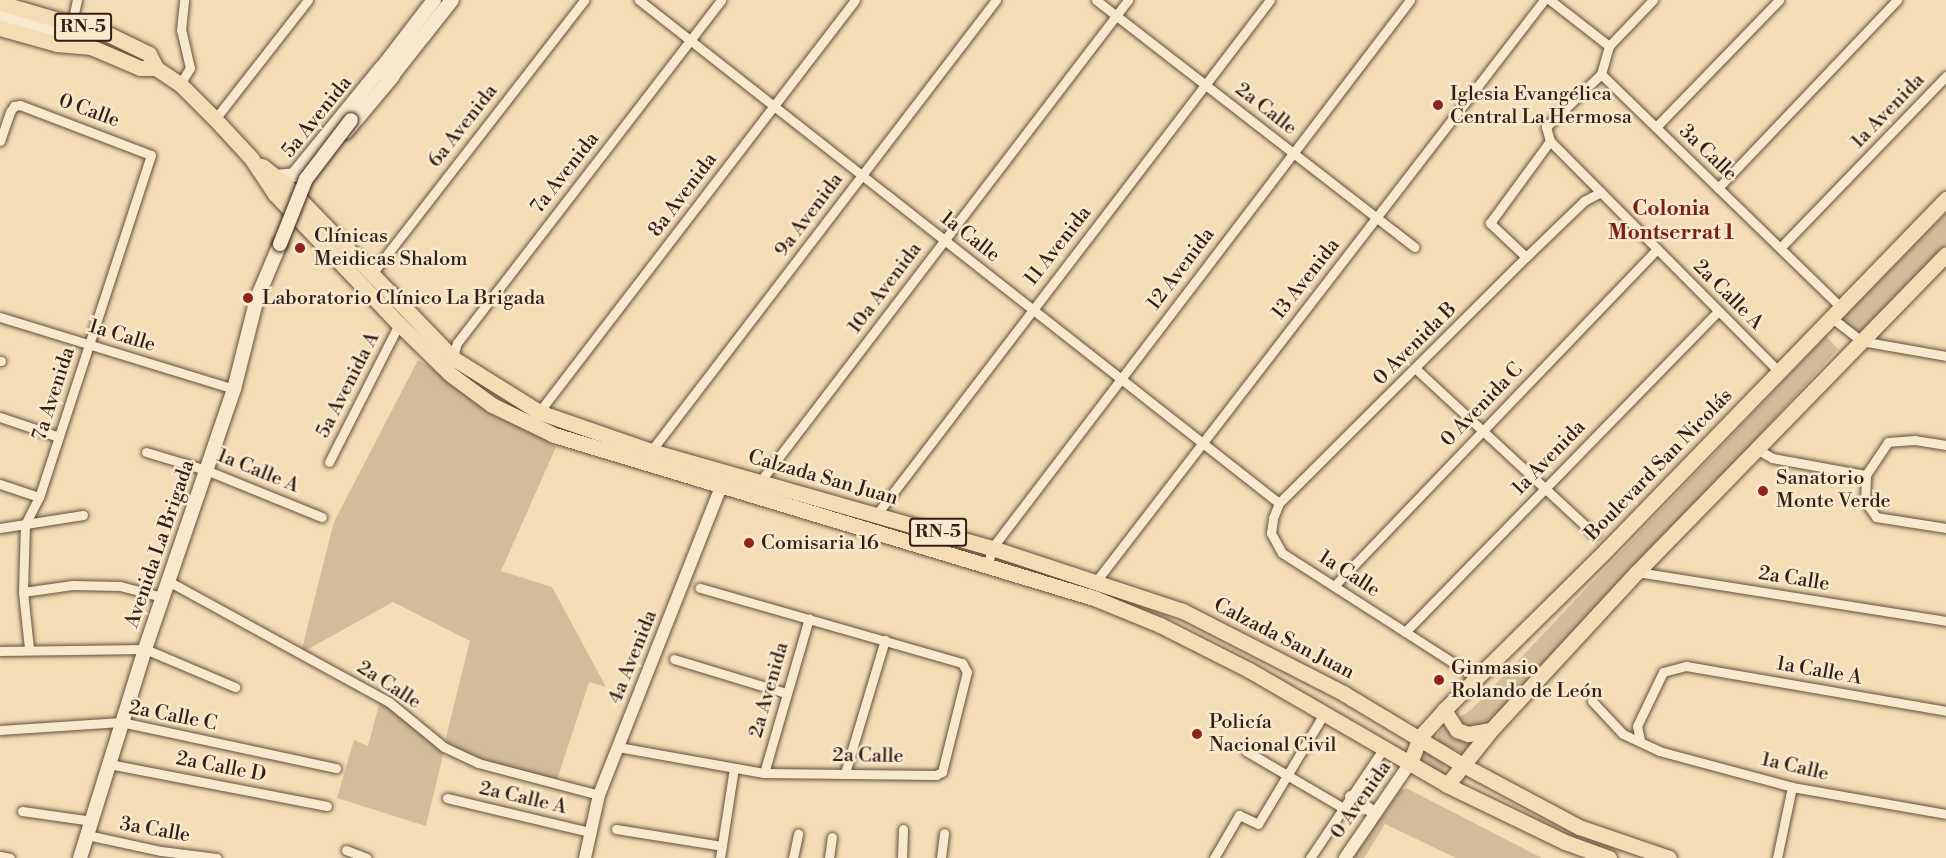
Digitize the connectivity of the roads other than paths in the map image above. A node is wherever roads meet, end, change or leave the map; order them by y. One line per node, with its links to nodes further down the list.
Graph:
1 (77, 0): 23 (street)
2 (184, 0): 32 (street)
3 (308, 0): 35 (street)
4 (434, 0): 29 (main road, 5a Avenida)
5 (452, 0): 29 (main road, 5a Avenida)
6 (584, 0): 56 (street, 6a Avenida)
7 (639, 0): 25 (street, 1a Calle)
8 (721, 0): 25 (street, 7a Avenida)
9 (855, 0): 34 (street, 8a Avenida)
10 (996, 0): 42 (street, 9a Avenida)
11 (1096, 0): 21 (street, 2a Calle)
12 (1128, 0): 21 (street, 10a Avenida)
13 (1270, 0): 33 (street, 11 Avenida)
14 (1410, 0): 39 (street, 12 Avenida)
15 (1545, 0): 48 (street, 13 Avenida)
16 (1550, 0): 27 (street)
17 (1653, 0): 27 (street)
18 (1779, 0): 36 (street)
19 (1897, 0): 44 (street)
20 (0, 3): 23 (main road, Calzada San Juan / RN-5)
21 (1116, 16): 33 (street, 2a Calle); 49 (street, 10a Avenida)
22 (0, 17): 26 (main road)
23 (72, 23): 28 (main road, Calzada San Juan / RN-5)
24 (0, 28): 26 (main road, Calzada San Juan / RN-5)
25 (690, 40): 34 (street, 1a Calle); 65 (street, 7a Avenida)
26 (74, 45): 28 (main road, Calzada San Juan / RN-5)
27 (1609, 45): 30 (street)
28 (156, 68): 32 (main road, Calzada San Juan / RN-5)
29 (387, 71): 43 (main road, 5a Avenida); 47 (main road, 5a Avenida); 50 (main road, 5a Avenida, bridge)
30 (1601, 74): 36 (street, 3a Calle); 38 (street)
31 (1946, 76): 52 (street, 1a Avenida)
32 (180, 84): 35 (main road, Calzada San Juan / RN-5)
33 (1205, 85): 39 (street, 2a Calle); 57 (street, 11 Avenida)
34 (773, 106): 42 (street, 1a Calle); 70 (street, 8a Avenida)
35 (215, 119): 41 (main road, Calzada San Juan / RN-5)
36 (1656, 127): 44 (street, 3a Calle)
37 (0, 141): 40 (street, 0 Calle)
38 (1550, 141): 45 (street, 2a Calle A); 55 (street)
39 (1293, 153): 48 (street, 2a Calle); 68 (street, 12 Avenida)
40 (151, 155): 63 (street, 7a Avenida)
41 (251, 158): 43 (main road, Calzada San Juan / RN-5); 61 (main road, Calzada San Juan / RN-5)
42 (862, 175): 49 (street, 1a Calle); 77 (street, 9a Avenida)
43 (276, 177): 47 (main road, Calzada San Juan / RN-5)
44 (1718, 188): 52 (street, 3a Calle)
45 (1601, 192): 53 (street, 2a Calle A); 55 (street, 0 Avenida B)
46 (1946, 199): 59 (main road, Boulevard San Nicolás)
47 (305, 205): 56 (main road, Calzada San Juan / RN-5)
48 (1377, 218): 51 (street, 2a Calle); 74 (street, 13 Avenida)
49 (944, 240): 57 (street, 1a Calle); 85 (street, 10a Avenida)
50 (280, 244): 69 (main road, Avenida La Brigada)
51 (1415, 247)
52 (1780, 248): 59 (street, 3a Calle)
53 (1657, 249): 58 (street, 2a Calle A); 72 (street, 0 Avenida C)
54 (1946, 254): 62 (main road)
55 (1526, 257): 66 (street, 0 Avenida B)
56 (371, 275): 65 (main road, Calzada San Juan / RN-5)
57 (1032, 309): 68 (street, 1a Calle); 89 (street, 11 Avenida)
58 (1718, 311): 67 (street, 2a Calle A); 84 (street, 1a Avenida)
59 (1837, 313): 62 (street, 3a Calle); 67 (main road, Boulevard San Nicolás)
60 (0, 317): 63 (street, 1a Calle)
61 (399, 324): 65 (main road, Calzada San Juan / RN-5); 79 (street, 5a Avenida A)
62 (1861, 340): 64 (street, 3a Calle); 76 (main road)
63 (88, 345): 69 (street, 1a Calle); 73 (street, 7a Avenida)
64 (1946, 356)
65 (452, 366): 70 (main road, Calzada San Juan / RN-5); 82 (main road, Calzada San Juan / RN-5)
66 (1416, 369): 72 (street); 87 (street, 0 Avenida B)
67 (1779, 372): 114 (main road, Boulevard San Nicolás)
68 (1120, 378): 74 (street, 1a Calle); 95 (street, 12 Avenida)
69 (234, 389): 80 (main road, Avenida La Brigada)
70 (539, 412): 77 (main road, Calzada San Juan / RN-5)
71 (0, 417): 73 (street)
72 (1482, 431): 84 (street); 100 (street, 0 Avenida C)
73 (59, 436): 86 (street, 7a Avenida)
74 (1203, 443): 87 (street, 1a Calle); 98 (street, 13 Avenida)
75 (1946, 445): 81 (street)
76 (1755, 448): 81 (street); 97 (main road)
77 (651, 451): 82 (main road, Calzada San Juan / RN-5)
78 (146, 452): 80 (street, 1a Calle A)
79 (329, 462)
80 (206, 470): 90 (street, 1a Calle A); 99 (main road, Avenida La Brigada)
81 (1866, 475): 93 (street)
82 (724, 479): 85 (main road, Calzada San Juan / RN-5); 126 (street, 4a Avenida)
83 (0, 484): 86 (street)
84 (1544, 489): 94 (street); 108 (street, 1a Avenida)
85 (758, 490): 89 (main road, Calzada San Juan / RN-5); 96 (main road, Calzada San Juan / RN-5)
86 (39, 497): 91 (street, 7a Avenida)
87 (1279, 503): 100 (street, 1a Calle)
88 (84, 515): 91 (street)
89 (876, 515): 95 (main road, Calzada San Juan / RN-5)
90 (322, 516)
91 (26, 524): 92 (street); 102 (street, 7a Avenida)
92 (0, 528)
93 (1946, 528)
94 (1594, 534)
95 (992, 548): 96 (street, 12 Avenida); 98 (main road, Calzada San Juan / RN-5)
96 (988, 564): 104 (main road, Calzada San Juan / RN-5)
97 (1637, 572): 107 (street, 2a Calle); 123 (main road)
98 (1097, 580): 105 (main road, Calzada San Juan / RN-5)
99 (168, 581): 103 (main road, Avenida La Brigada); 139 (street, 2a Calle)
100 (1334, 586): 108 (street, 1a Calle)
101 (700, 588): 106 (street)
102 (23, 592): 103 (street); 110 (street, 7a Avenida)
103 (162, 597): 111 (main road, Avenida La Brigada)
104 (1115, 608): 105 (main road); 120 (main road, Calzada San Juan / RN-5)
105 (1183, 611): 124 (main road, Calzada San Juan / RN-5)
106 (809, 618): 109 (street); 116 (street, 2a Avenida)
107 (1946, 621)
108 (1405, 632): 114 (street, 1a Calle)
109 (885, 640): 135 (street); 135 (street, 2a Calle)
110 (29, 648): 111 (street); 112 (street)
111 (145, 649): 115 (street); 121 (main road, Avenida La Brigada)
112 (0, 651)
113 (674, 659): 116 (street)
114 (1477, 678): 118 (main road, Boulevard San Nicolás)
115 (235, 687)
116 (786, 693): 134 (street, 2a Avenida)
117 (1592, 701): 125 (street, 1a Calle)
118 (1444, 710): 123 (main road); 124 (main road, Boulevard San Nicolás)
119 (1946, 711): 125 (street, 1a Calle A)
120 (1325, 712): 127 (main road, Calzada San Juan / RN-5); 136 (street)
121 (121, 722): 122 (street, 2a Calle C); 129 (main road, Avenida La Brigada); 132 (street, 2a Calle C)
122 (0, 730)
123 (1491, 730): 131 (main road)
124 (1420, 737): 130 (main road, Boulevard San Nicolás); 131 (main road, Calzada San Juan / RN-5)
125 (1640, 740): 138 (street, 1a Calle)
126 (618, 747): 133 (street, 2a Calle); 139 (street, 4a Avenida)
127 (1384, 748): 130 (main road, Calzada San Juan / RN-5); 140 (street)
128 (1246, 751): 136 (street)
129 (109, 764): 142 (street, 2a Calle D); 147 (main road, Avenida La Brigada)
130 (1410, 764): 137 (main road, Calzada San Juan / RN-5); 145 (street, 0 Avenida)
131 (1461, 764): 137 (main road); 172 (main road, Calzada San Juan / RN-5)
132 (336, 768)
133 (734, 768): 134 (street, 2a Calle); 155 (street)
134 (764, 773): 135 (street, 2a Calle)
135 (845, 774)
136 (1286, 777): 143 (street); 168 (street)
137 (1447, 785): 171 (main road, Calzada San Juan / RN-5)
138 (1792, 787): 146 (street, 1a Calle); 173 (street)
139 (599, 795): 150 (street, 4a Avenida)
140 (1351, 797): 143 (street); 145 (street)
141 (447, 798): 150 (street, 2a Calle A)
142 (327, 806)
143 (1343, 808): 169 (street)
144 (22, 811): 147 (street, 3a Calle)
145 (1375, 813): 170 (street, 0 Avenida)
146 (1946, 814)
147 (92, 821): 153 (main road, Avenida La Brigada)
148 (616, 829): 155 (street)
149 (903, 829): 166 (street)
150 (590, 832): 162 (street, 4a Avenida)
151 (944, 833): 167 (street)
152 (798, 834): 164 (street)
153 (87, 835): 159 (main road, Avenida La Brigada); 160 (street, 3a Calle)
154 (832, 837): 165 (street)
155 (722, 846): 163 (street)
156 (346, 849): 161 (street)
157 (0, 856): 158 (street)
158 (10, 858)
159 (80, 858)
160 (217, 858)
161 (367, 858)
162 (585, 858)
163 (720, 858)
164 (793, 858)
165 (829, 858)
166 (902, 858)
167 (941, 858)
168 (1214, 858)
169 (1310, 858)
170 (1345, 858)
171 (1609, 858)
172 (1669, 858)
173 (1777, 858)

